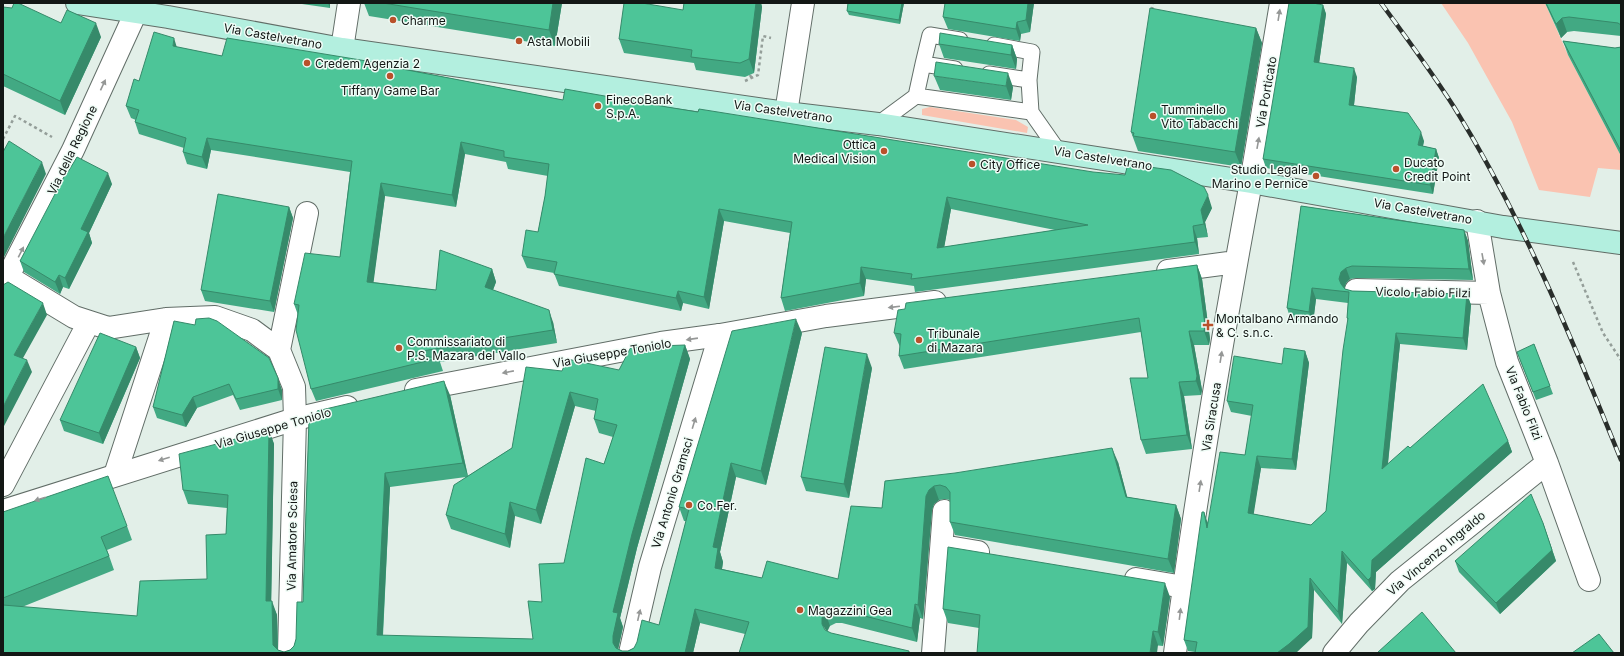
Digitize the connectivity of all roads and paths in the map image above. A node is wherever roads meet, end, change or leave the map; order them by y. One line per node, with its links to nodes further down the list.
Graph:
1 (77, 3): 6 (main road, Via Castelvetrano)
2 (349, 3): 10 (street)
3 (803, 3): 18 (street)
4 (1153, 3): 8 (path)
5 (1281, 3): 23 (street, Via Porticato, one-way to 5)
6 (112, 6): 7 (main road, Via Castelvetrano)
7 (136, 12): 10 (main road, Via Castelvetrano); 21 (street, Via della Regione, one-way to 7)
8 (1151, 13)
9 (771, 38): 13 (path)
10 (342, 49): 18 (main road, Via Castelvetrano)
11 (923, 64): 14 (lane); 14 (lane); 16 (lane)
12 (750, 75): 13 (path)
13 (752, 79): 15 (path)
14 (1030, 80): 17 (lane)
15 (747, 81)
16 (916, 96): 17 (lane); 19 (lane)
17 (1031, 112): 22 (lane)
18 (786, 113): 19 (main road, Via Castelvetrano)
19 (878, 124): 22 (main road, Via Castelvetrano)
20 (3, 139): 21 (path)
21 (73, 150): 30 (street, Via della Regione, one-way to 21)
22 (1059, 152): 23 (main road, Via Castelvetrano)
23 (1251, 182): 25 (main road, Via Castelvetrano); 28 (street, Via Siracusa)
24 (307, 213): 37 (street)
25 (1483, 222): 26 (main road, Via Castelvetrano); 32 (street, Via Fabio Filzi, one-way to 32)
26 (1621, 243)
27 (1572, 259): 38 (path)
28 (1236, 262): 29 (street); 51 (street, Via Siracusa, one-way to 28)
29 (1150, 273)
30 (5, 281): 35 (street)
31 (1356, 290): 32 (street, Vicolo Fabio Filzi)
32 (1489, 293): 42 (street, Via Fabio Filzi)
33 (953, 299): 36 (street, Via Giuseppe Toniolo, one-way to 36)
34 (166, 319): 35 (street); 37 (street); 43 (street)
35 (89, 322): 44 (street)
36 (720, 335): 39 (street, Via Giuseppe Toniolo, one-way to 39); 53 (street, Via Antonio Gramsci, one-way to 36)
37 (279, 350): 41 (street, Via Amatore Sciesa)
38 (1621, 360)
39 (395, 395)
40 (364, 403): 41 (street, Via Giuseppe Toniolo)
41 (295, 419): 43 (street, Via Giuseppe Toniolo, one-way to 43); 52 (street, Via Amatore Sciesa)
42 (1547, 463): 50 (street, Via Fabio Filzi); 56 (street, Via Vincenzo Ingraldo)
43 (115, 475): 45 (street, Via Giuseppe Toniolo, one-way to 45)
44 (3, 486)
45 (3, 511)
46 (944, 511): 47 (street)
47 (942, 546): 48 (street); 54 (street)
48 (997, 556)
49 (1114, 575): 51 (street)
50 (1589, 580)
51 (1184, 587): 55 (street, Via Siracusa, one-way to 51)
52 (289, 653)
53 (630, 653)
54 (933, 653)
55 (1175, 653)
56 (1334, 653)

